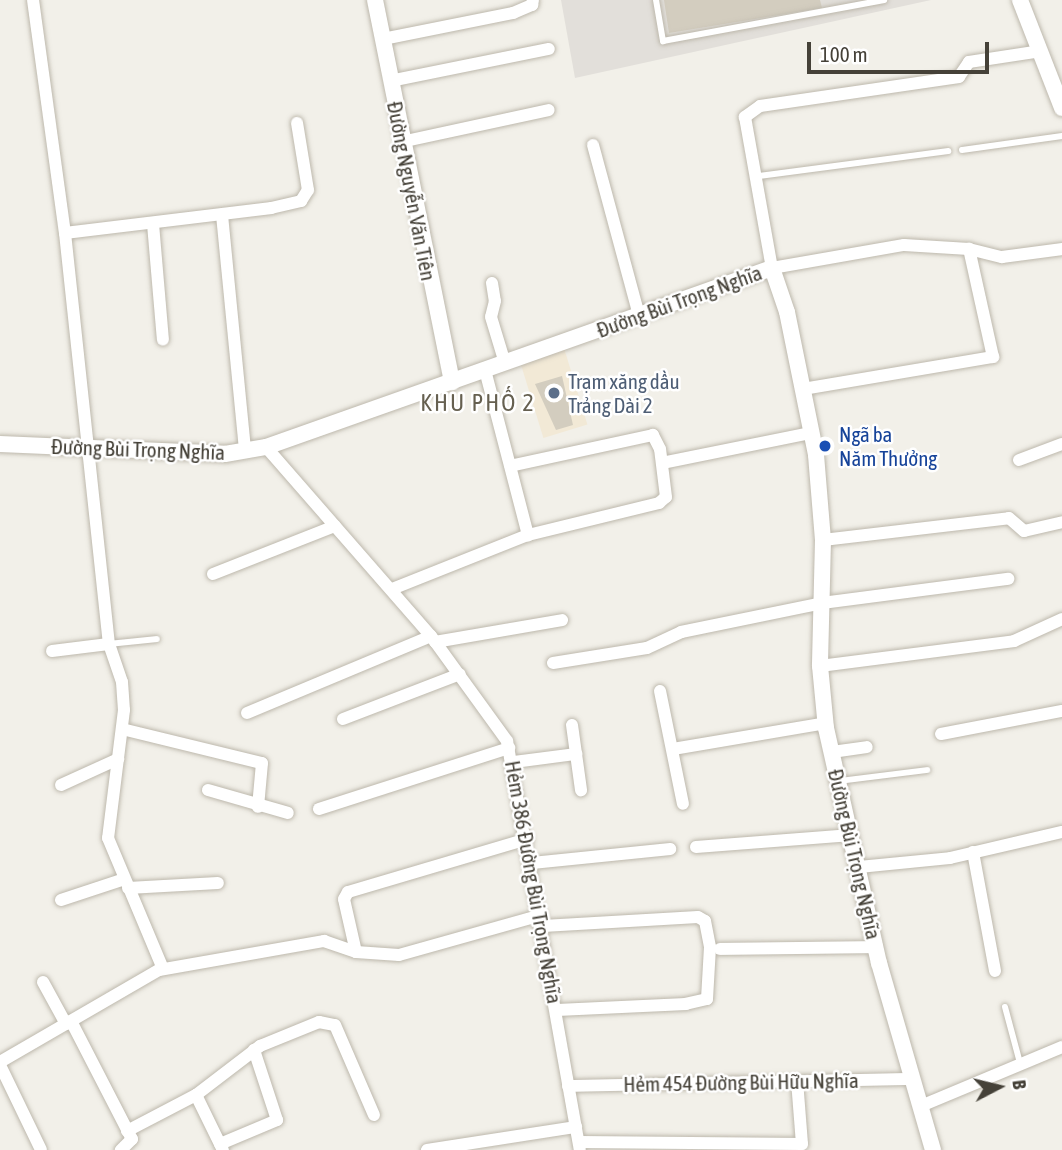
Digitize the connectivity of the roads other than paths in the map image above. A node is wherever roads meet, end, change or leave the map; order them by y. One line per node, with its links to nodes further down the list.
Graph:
1 (33, 0): 22 (street)
2 (375, 0): 7 (street, Đường Nguyễn Văn Tiên)
3 (533, 0): 7 (street)
4 (656, 0): 5 (lane)
5 (884, 0)
6 (1020, 0): 9 (street)
7 (383, 39): 10 (street, Đường Nguyễn Văn Tiên)
8 (548, 49): 10 (street)
9 (1041, 51): 11 (street); 19 (street)
10 (390, 81): 15 (street, Đường Nguyễn Văn Tiên)
11 (1062, 108)
12 (549, 110): 15 (street)
13 (297, 123): 20 (street)
14 (1062, 136): 17 (lane)
15 (401, 142): 31 (street, Đường Nguyễn Văn Tiên)
16 (593, 145): 27 (street)
17 (962, 149)
18 (948, 151): 19 (lane)
19 (759, 176): 25 (street)
20 (222, 215): 21 (street); 38 (street)
21 (153, 224): 22 (street); 28 (street)
22 (65, 233): 36 (street)
23 (969, 249): 24 (street); 25 (street); 32 (street)
24 (1062, 249)
25 (772, 268): 27 (street, Đường Bùi Trọng Nghĩa); 32 (street, Đường Bùi Trọng Nghĩa)
26 (492, 283): 29 (street)
27 (639, 316): 29 (street, Đường Bùi Trọng Nghĩa)
28 (163, 340)
29 (505, 363): 30 (street, Đường Bùi Trọng Nghĩa)
30 (485, 370): 31 (street, Đường Bùi Trọng Nghĩa); 41 (street)
31 (452, 382): 37 (street, Đường Bùi Trọng Nghĩa)
32 (803, 390): 33 (street, Đường Bùi Trọng Nghĩa)
33 (811, 433): 40 (street); 45 (street, Đường Bùi Trọng Nghĩa)
34 (0, 443): 36 (street, Đường Bùi Trọng Nghĩa)
35 (1062, 444): 39 (street)
36 (89, 447): 38 (street, Đường Bùi Trọng Nghĩa); 54 (street)
37 (266, 447): 38 (street, Đường Bùi Trọng Nghĩa); 43 (street, Hẻm 386 Đường Bùi Trọng Nghĩa)
38 (245, 451)
39 (1019, 460)
40 (662, 463): 41 (street); 44 (street)
41 (509, 466): 44 (street)
42 (1062, 522): 45 (street)
43 (335, 526): 46 (street); 48 (street, Hẻm 386 Đường Bùi Trọng Nghĩa)
44 (528, 535): 48 (street)
45 (823, 540): 49 (street, Đường Bùi Trọng Nghĩa)
46 (213, 574)
47 (1008, 579): 49 (street)
48 (392, 589): 53 (street, Hẻm 386 Đường Bùi Trọng Nghĩa)
49 (822, 603): 56 (street); 57 (street, Đường Bùi Trọng Nghĩa)
50 (562, 620): 53 (street)
51 (1062, 620): 57 (street)
52 (157, 639): 54 (lane)
53 (433, 639): 58 (street, Hẻm 386 Đường Bùi Trọng Nghĩa); 61 (street)
54 (109, 644): 55 (street); 65 (street)
55 (52, 651)
56 (553, 663)
57 (820, 666): 63 (street, Đường Bùi Trọng Nghĩa)
58 (460, 674): 62 (street); 68 (street, Hẻm 386 Đường Bùi Trọng Nghĩa)
59 (660, 691): 69 (street)
60 (1062, 711): 66 (street)
61 (247, 713)
62 (343, 719)
63 (826, 723): 69 (street); 70 (street, Đường Bùi Trọng Nghĩa)
64 (572, 725): 71 (street)
65 (122, 729): 72 (street); 80 (street)
66 (941, 734)
67 (867, 747): 70 (street)
68 (509, 748): 73 (street, Hẻm 386 Đường Bùi Trọng Nghĩa); 81 (street)
69 (673, 749): 79 (street)
70 (832, 752): 75 (street, Đường Bùi Trọng Nghĩa)
71 (576, 754): 73 (street); 78 (street)
72 (118, 759): 76 (street); 91 (street)
73 (514, 762): 85 (street, Hẻm 386 Đường Bùi Trọng Nghĩa)
74 (928, 770): 75 (lane)
75 (839, 781): 84 (street, Đường Bùi Trọng Nghĩa)
76 (61, 785)
77 (208, 790): 80 (street)
78 (581, 790)
79 (683, 804)
80 (258, 807): 82 (street)
81 (319, 809)
82 (288, 813)
83 (1062, 832): 88 (street)
84 (852, 835): 86 (street); 90 (street, Đường Bùi Trọng Nghĩa)
85 (527, 839): 89 (street, Hẻm 386 Đường Bùi Trọng Nghĩa); 97 (street)
86 (696, 847)
87 (670, 849): 89 (street)
88 (973, 852): 90 (street); 99 (street)
89 (532, 863): 94 (street, Hẻm 386 Đường Bùi Trọng Nghĩa)
90 (859, 867): 95 (street, Đường Bùi Trọng Nghĩa)
91 (126, 883): 92 (street); 93 (street); 98 (street)
92 (218, 883)
93 (61, 900)
94 (542, 920): 97 (street); 102 (street, Hẻm 386 Đường Bùi Trọng Nghĩa); 102 (street)
95 (876, 947): 96 (street); 108 (street, Đường Bùi Trọng Nghĩa)
96 (720, 949)
97 (356, 952): 98 (street)
98 (163, 969): 103 (street)
99 (995, 971)
100 (43, 982): 103 (street)
101 (1005, 1007): 106 (lane)
102 (557, 1010): 110 (street, Hẻm 386 Đường Bùi Trọng Nghĩa)
103 (68, 1023): 107 (street); 115 (street)
104 (1062, 1047): 106 (street)
105 (254, 1050): 111 (street); 113 (street); 117 (street)
106 (1020, 1063): 112 (street)
107 (0, 1064): 118 (street)
108 (913, 1079): 109 (street, Hẻm 454 Đường Bùi Hữu Nghĩa); 112 (street, Đường Bùi Trọng Nghĩa)
109 (797, 1081): 110 (street, Hẻm 454 Đường Bùi Hữu Nghĩa); 116 (street)
110 (568, 1086): 114 (street, Hẻm 386 Đường Bùi Trọng Nghĩa)
111 (196, 1095): 115 (street); 117 (street)
112 (921, 1105): 121 (street, Đường Bùi Trọng Nghĩa)
113 (374, 1115)
114 (576, 1127): 116 (street, Hẻm 386 Đường Bùi Trọng Nghĩa); 120 (street)
115 (127, 1131): 119 (street)
116 (580, 1146)
117 (222, 1147)
118 (41, 1150)
119 (121, 1150)
120 (427, 1150)
121 (933, 1150)

